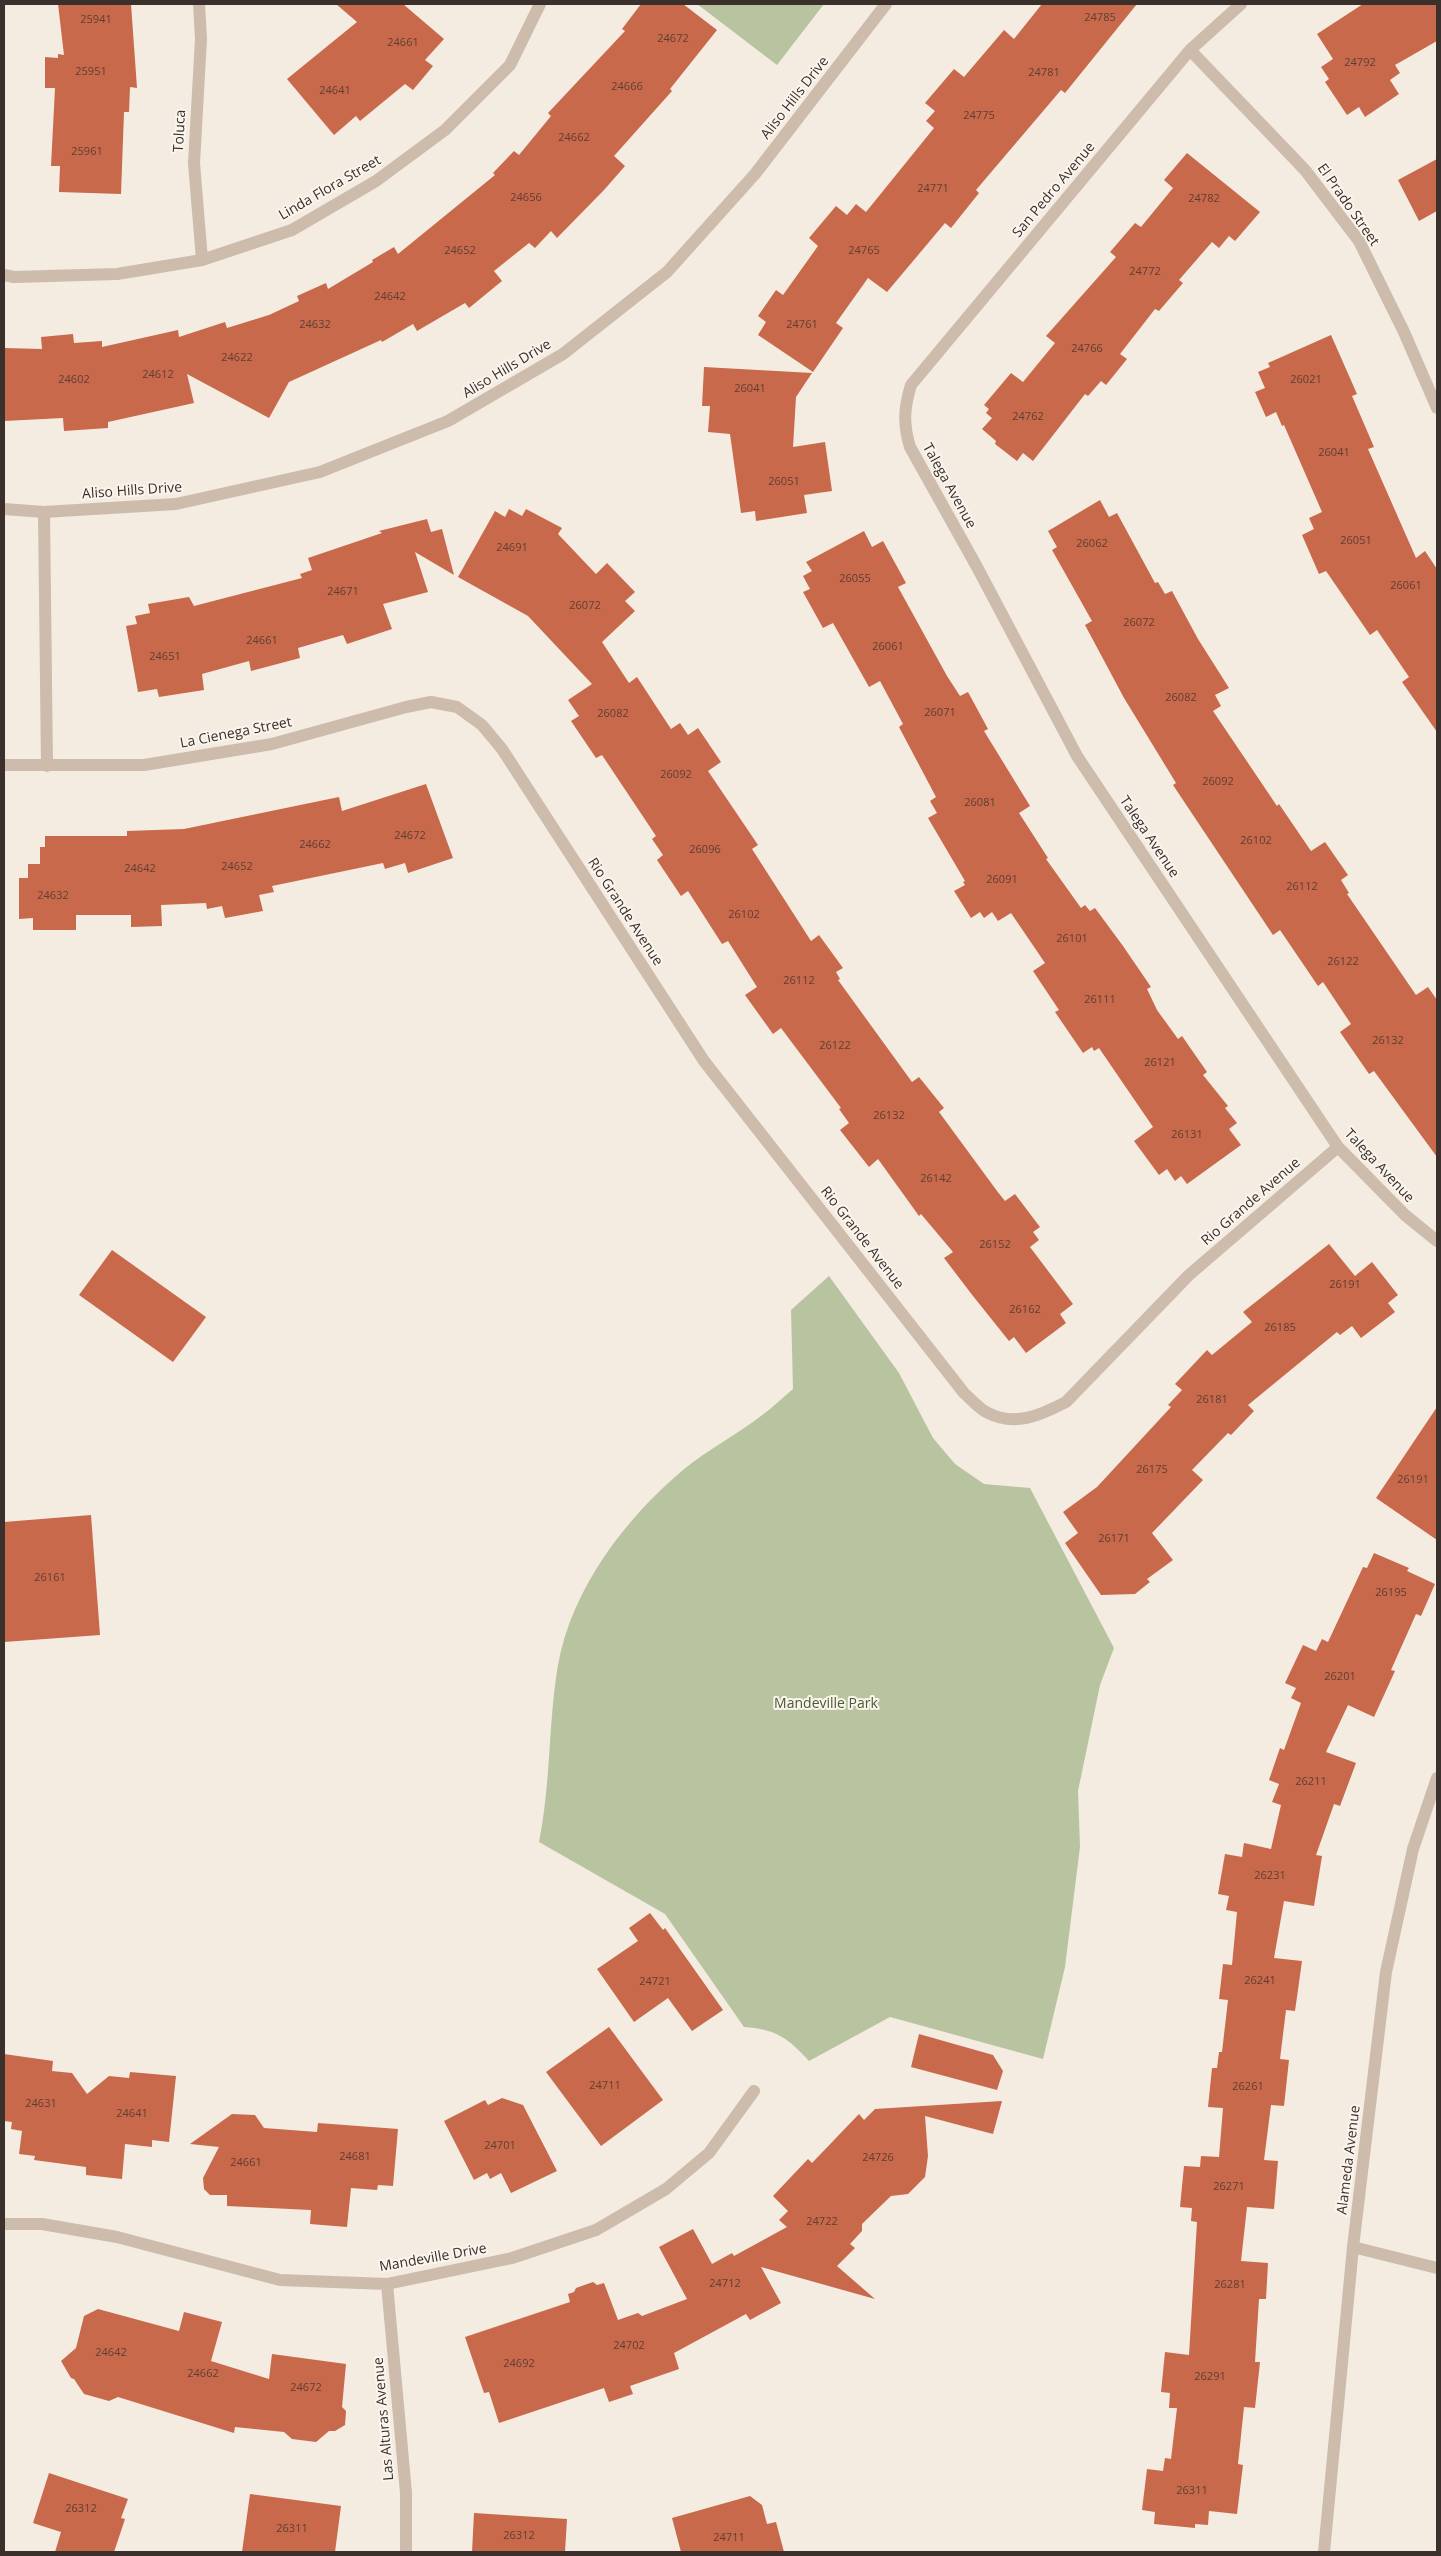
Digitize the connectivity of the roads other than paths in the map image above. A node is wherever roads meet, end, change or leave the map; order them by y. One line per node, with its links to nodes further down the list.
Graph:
1 (199, 4): 6 (street, Toluca)
2 (540, 4): 6 (street, Linda Flora Street)
3 (886, 4): 11 (street, Aliso Hills Drive)
4 (1241, 4): 5 (street, San Pedro Avenue)
5 (1190, 50): 8 (street, San Pedro Avenue); 9 (street, El Prado Street)
6 (202, 260): 7 (street, Linda Flora Street)
7 (4, 275)
8 (904, 407): 15 (street, Talega Avenue)
9 (1437, 408)
10 (4, 509): 11 (street, Aliso Hills Drive)
11 (44, 512): 14 (street)
12 (457, 707): 14 (street, La Cienega Street); 15 (street, Rio Grande Avenue)
13 (4, 765): 14 (street, La Cienega Street)
14 (48, 766)
15 (1338, 1148): 16 (street, Talega Avenue)
16 (1437, 1240)
17 (1437, 1778): 20 (street, Alameda Avenue)
18 (754, 2091): 22 (street, Mandeville Drive)
19 (4, 2224): 22 (street, Mandeville Drive)
20 (1354, 2247): 21 (street); 24 (street, Alameda Avenue)
21 (1437, 2268)
22 (387, 2284): 23 (street, Las Alturas Avenue)
23 (406, 2552)
24 (1324, 2552)

